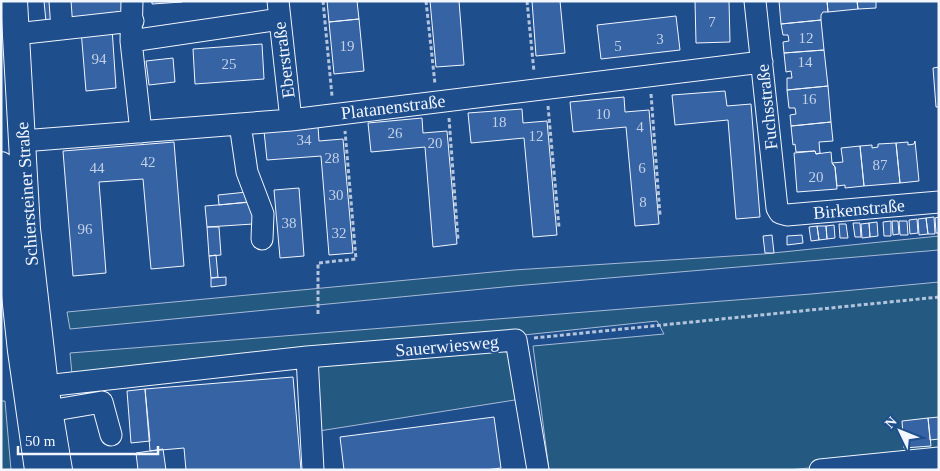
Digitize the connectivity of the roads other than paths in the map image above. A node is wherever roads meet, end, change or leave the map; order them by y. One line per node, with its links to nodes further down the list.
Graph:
1 (14, 1): 7 (main road, Schiersteiner Straße)
2 (60, 1): 6 (street)
3 (755, 1): 8 (street, Fuchsstraße)
4 (279, 10): 5 (street); 9 (street, Eberstraße)
5 (132, 21): 6 (street); 11 (street)
6 (62, 29): 7 (street)
7 (16, 34): 12 (main road, Schiersteiner Straße)
8 (762, 62): 9 (street, Platanenstraße); 16 (street, Fuchsstraße)
9 (291, 120): 10 (street, Platanenstraße)
10 (240, 124): 11 (street, Platanenstraße); 18 (street)
11 (141, 132): 12 (street, Platanenstraße)
12 (22, 141): 20 (main road, Schiersteiner Straße)
13 (1, 165): 15 (main road, Schiersteiner Straße)
14 (939, 202): 16 (street, Birkenstraße)
15 (3, 203): 17 (main road, Schiersteiner Straße)
16 (780, 213)
17 (4, 233): 20 (main road, Schiersteiner Straße)
18 (262, 239)
19 (307, 357): 20 (street, Sauerwiesweg); 26 (street); 27 (street, Sauerwiesweg)
20 (36, 389): 21 (main road); 24 (main road)
21 (49, 411): 22 (street); 25 (main road)
22 (111, 435)
23 (939, 458): 28 (street)
24 (38, 470)
25 (59, 470)
26 (313, 470)
27 (538, 470)
28 (820, 470)

